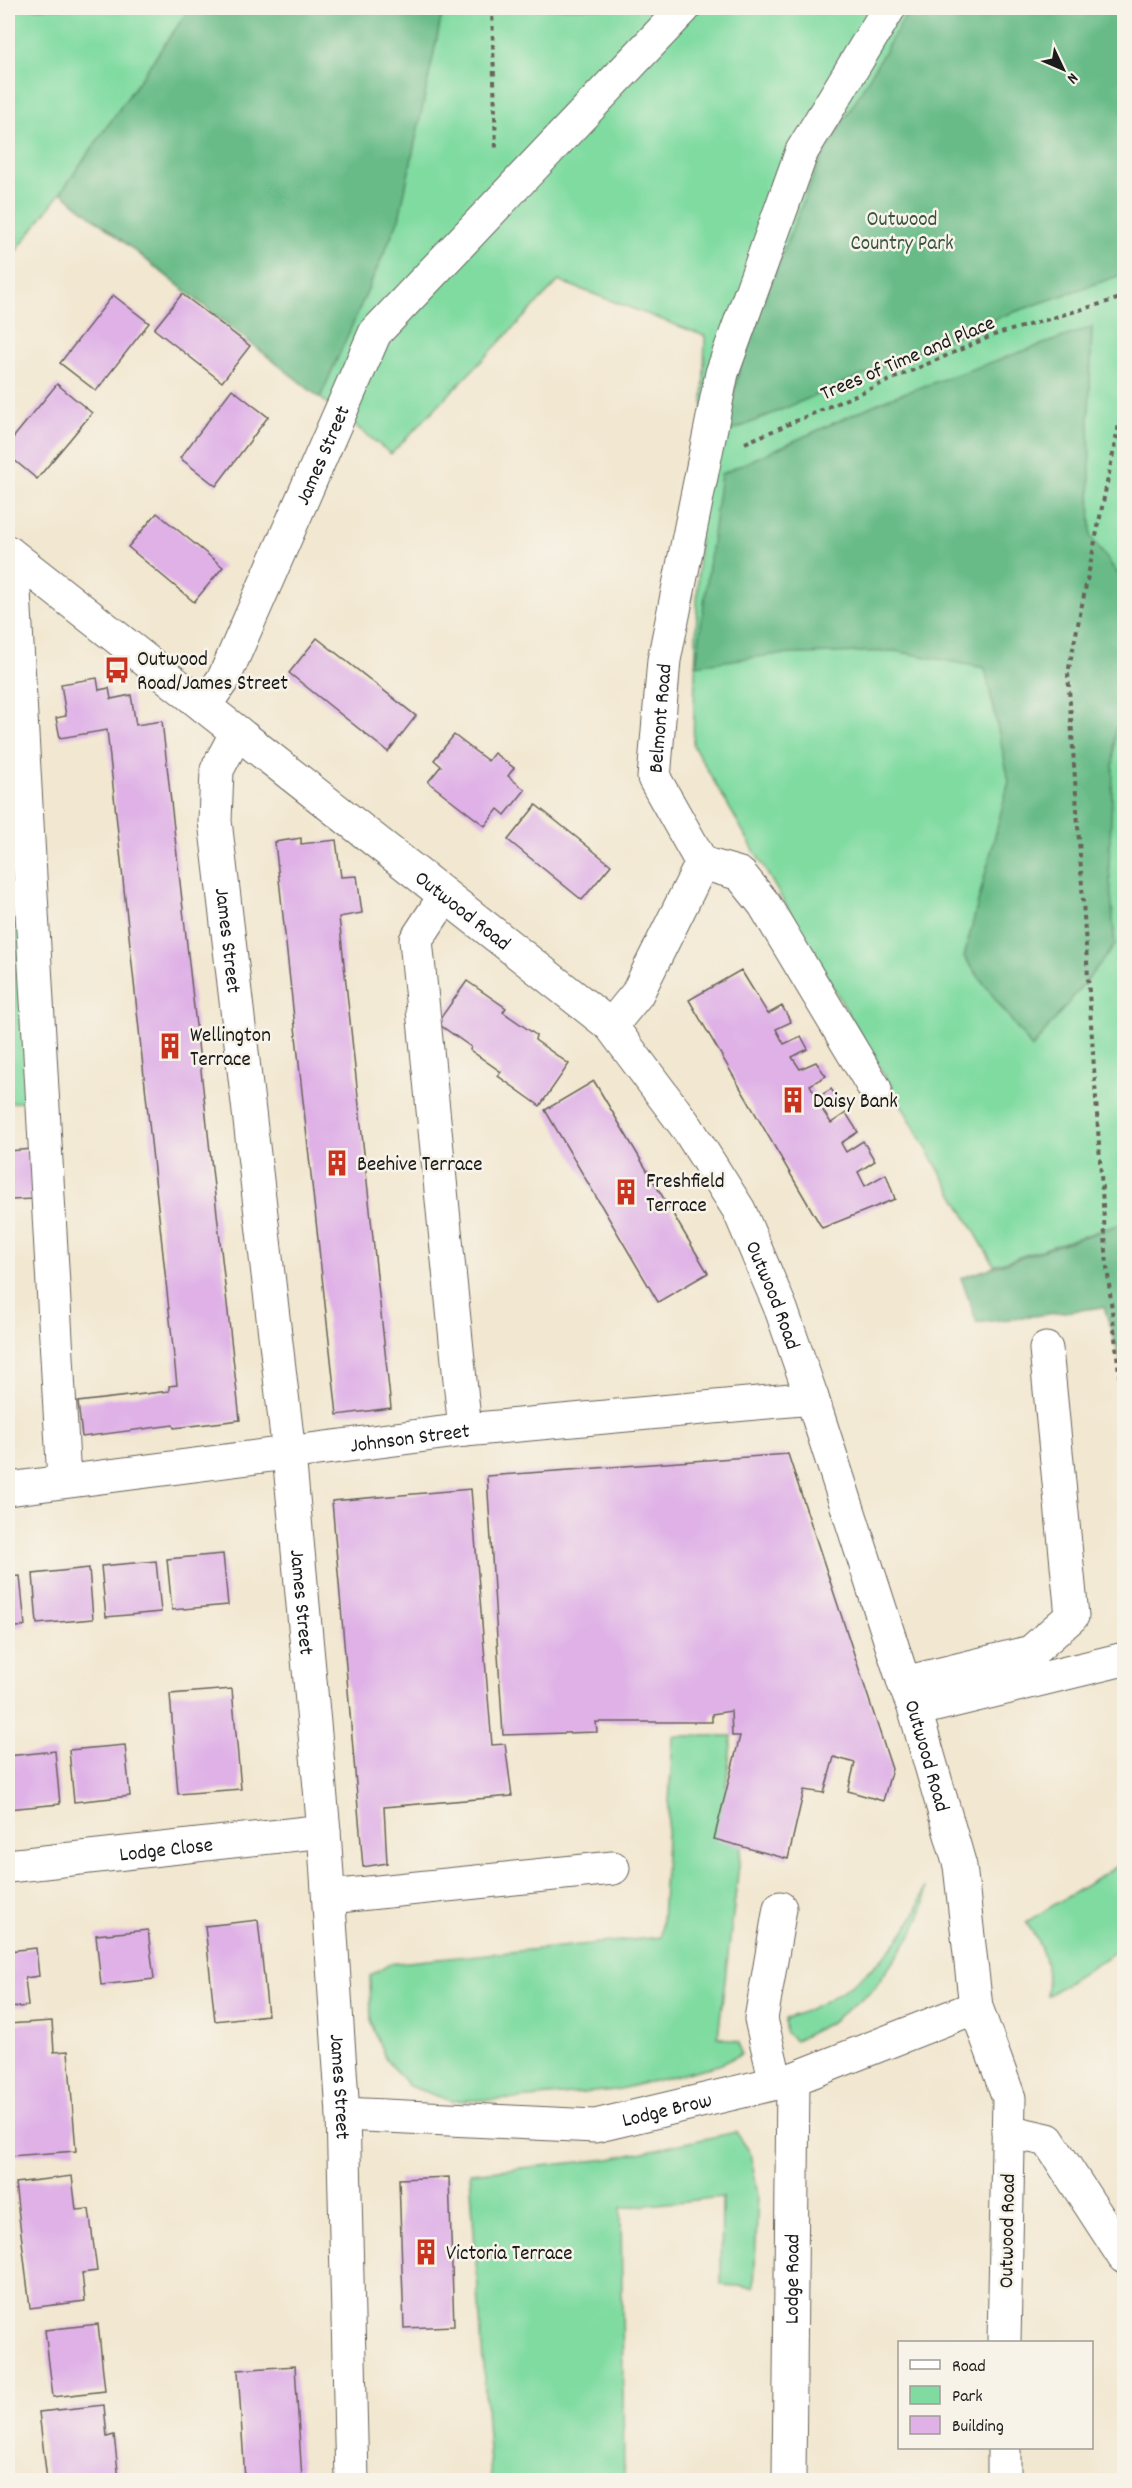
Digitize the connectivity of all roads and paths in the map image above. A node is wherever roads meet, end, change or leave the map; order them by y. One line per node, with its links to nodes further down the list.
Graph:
1 (492, 8): 4 (path)
2 (684, 8): 4 (street, James Street)
3 (889, 8): 7 (street, Belmont Road)
4 (497, 203): 9 (street, James Street)
5 (1125, 297): 7 (path, Trees of Time and Place)
6 (1125, 400): 17 (path)
7 (704, 472): 11 (street, Belmont Road)
8 (10, 554): 9 (street, Outwood Road); 20 (street)
9 (204, 706): 10 (street, Outwood Road)
10 (237, 732): 12 (street, Outwood Road); 19 (street, James Street)
11 (702, 863): 13 (street); 14 (street)
12 (445, 896): 13 (street, Outwood Road); 18 (street)
13 (611, 1026): 16 (street, Outwood Road)
14 (875, 1089)
15 (1046, 1348): 23 (street)
16 (812, 1398): 18 (street, Johnson Street); 23 (street, Outwood Road)
17 (1125, 1417)
18 (465, 1430): 19 (street, Johnson Street)
19 (289, 1454): 20 (street, Johnson Street); 24 (street, James Street)
20 (64, 1481): 21 (street, Johnson Street)
21 (8, 1489)
22 (1125, 1659): 23 (street)
23 (909, 1696): 29 (street, Outwood Road)
24 (324, 1831): 25 (street, Lodge Close); 27 (street, James Street)
25 (8, 1866)
26 (613, 1868): 27 (street)
27 (329, 1897): 31 (street, James Street)
28 (780, 1908): 30 (street, Lodge Road)
29 (976, 2007): 30 (street, Lodge Brow); 32 (street, Outwood Road)
30 (785, 2081): 31 (street, Lodge Brow); 37 (street, Lodge Road)
31 (343, 2114): 36 (street, James Street)
32 (1008, 2131): 33 (street); 34 (street, Outwood Road)
33 (1125, 2257)
34 (1004, 2341)
35 (1004, 2449): 38 (street)
36 (352, 2481)
37 (789, 2481)
38 (1005, 2481)

